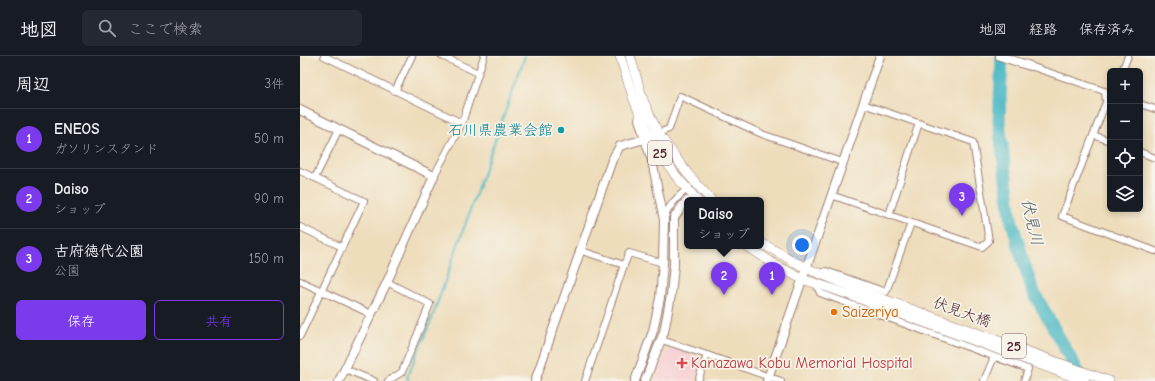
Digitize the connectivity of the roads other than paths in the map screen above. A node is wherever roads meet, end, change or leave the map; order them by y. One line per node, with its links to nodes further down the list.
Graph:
1 (324, 56): 13 (street)
2 (412, 56): 13 (street)
3 (442, 56): 12 (street)
4 (484, 56): 12 (street)
5 (620, 56): 24 (main road, 25)
6 (630, 56): 24 (main road, 25)
7 (880, 56): 16 (street)
8 (1000, 56): 10 (street)
9 (1128, 56): 11 (street)
10 (1030, 66): 14 (street)
11 (1123, 68)
12 (478, 73): 20 (street)
13 (395, 91): 20 (street)
14 (1107, 93)
15 (1107, 98): 23 (street)
16 (863, 104): 21 (street); 28 (street)
17 (1143, 105): 18 (street)
18 (1155, 109)
19 (300, 110): 22 (street)
20 (462, 123): 30 (street)
21 (919, 123): 38 (street); 40 (street)
22 (339, 129): 30 (street); 31 (street)
23 (1093, 135): 25 (street); 46 (street)
24 (651, 136): 28 (street); 32 (main road, 25); 34 (main road, 25); 39 (street); 45 (street)
25 (1107, 140)
26 (1143, 153): 27 (street)
27 (1155, 158)
28 (842, 162): 33 (street)
29 (300, 171): 31 (street)
30 (434, 176): 53 (street)
31 (315, 178): 43 (street)
32 (698, 186): 34 (street); 35 (main road, 25)
33 (831, 195): 38 (street); 49 (street)
34 (691, 197)
35 (708, 197)
36 (684, 199): 39 (street)
37 (684, 204): 59 (street)
38 (889, 215): 40 (street)
39 (664, 220): 47 (street)
40 (911, 223): 50 (street)
41 (300, 227): 43 (street)
42 (764, 245): 49 (main road, 25)
43 (342, 247): 55 (street)
44 (752, 249): 51 (main road, 25)
45 (579, 250): 48 (street); 67 (street)
46 (1155, 251)
47 (663, 263): 48 (street); 69 (street)
48 (624, 265): 68 (street)
49 (806, 268): 50 (main road, 25); 51 (street)
50 (820, 274): 57 (main road, 25)
51 (802, 278): 54 (main road, 25); 63 (street)
52 (300, 281): 55 (street)
53 (387, 282): 56 (street); 66 (street)
54 (816, 283): 57 (main road, 25); 61 (street)
55 (321, 291): 56 (street); 58 (street)
56 (371, 314): 62 (street)
57 (917, 315): 75 (main road, 伏見大橋 / 25); 76 (main road, 伏見大橋 / 25)
58 (300, 336)
59 (662, 340): 60 (street); 70 (street)
60 (708, 355): 63 (street); 71 (street)
61 (994, 357): 73 (street); 74 (street)
62 (345, 369): 64 (street); 65 (street)
63 (767, 379): 72 (street)
64 (340, 381)
65 (374, 381)
66 (388, 381)
67 (535, 381)
68 (585, 381)
69 (635, 381)
70 (645, 381)
71 (698, 381)
72 (781, 381)
73 (984, 381)
74 (1024, 381)
75 (1085, 381)
76 (1109, 381)

